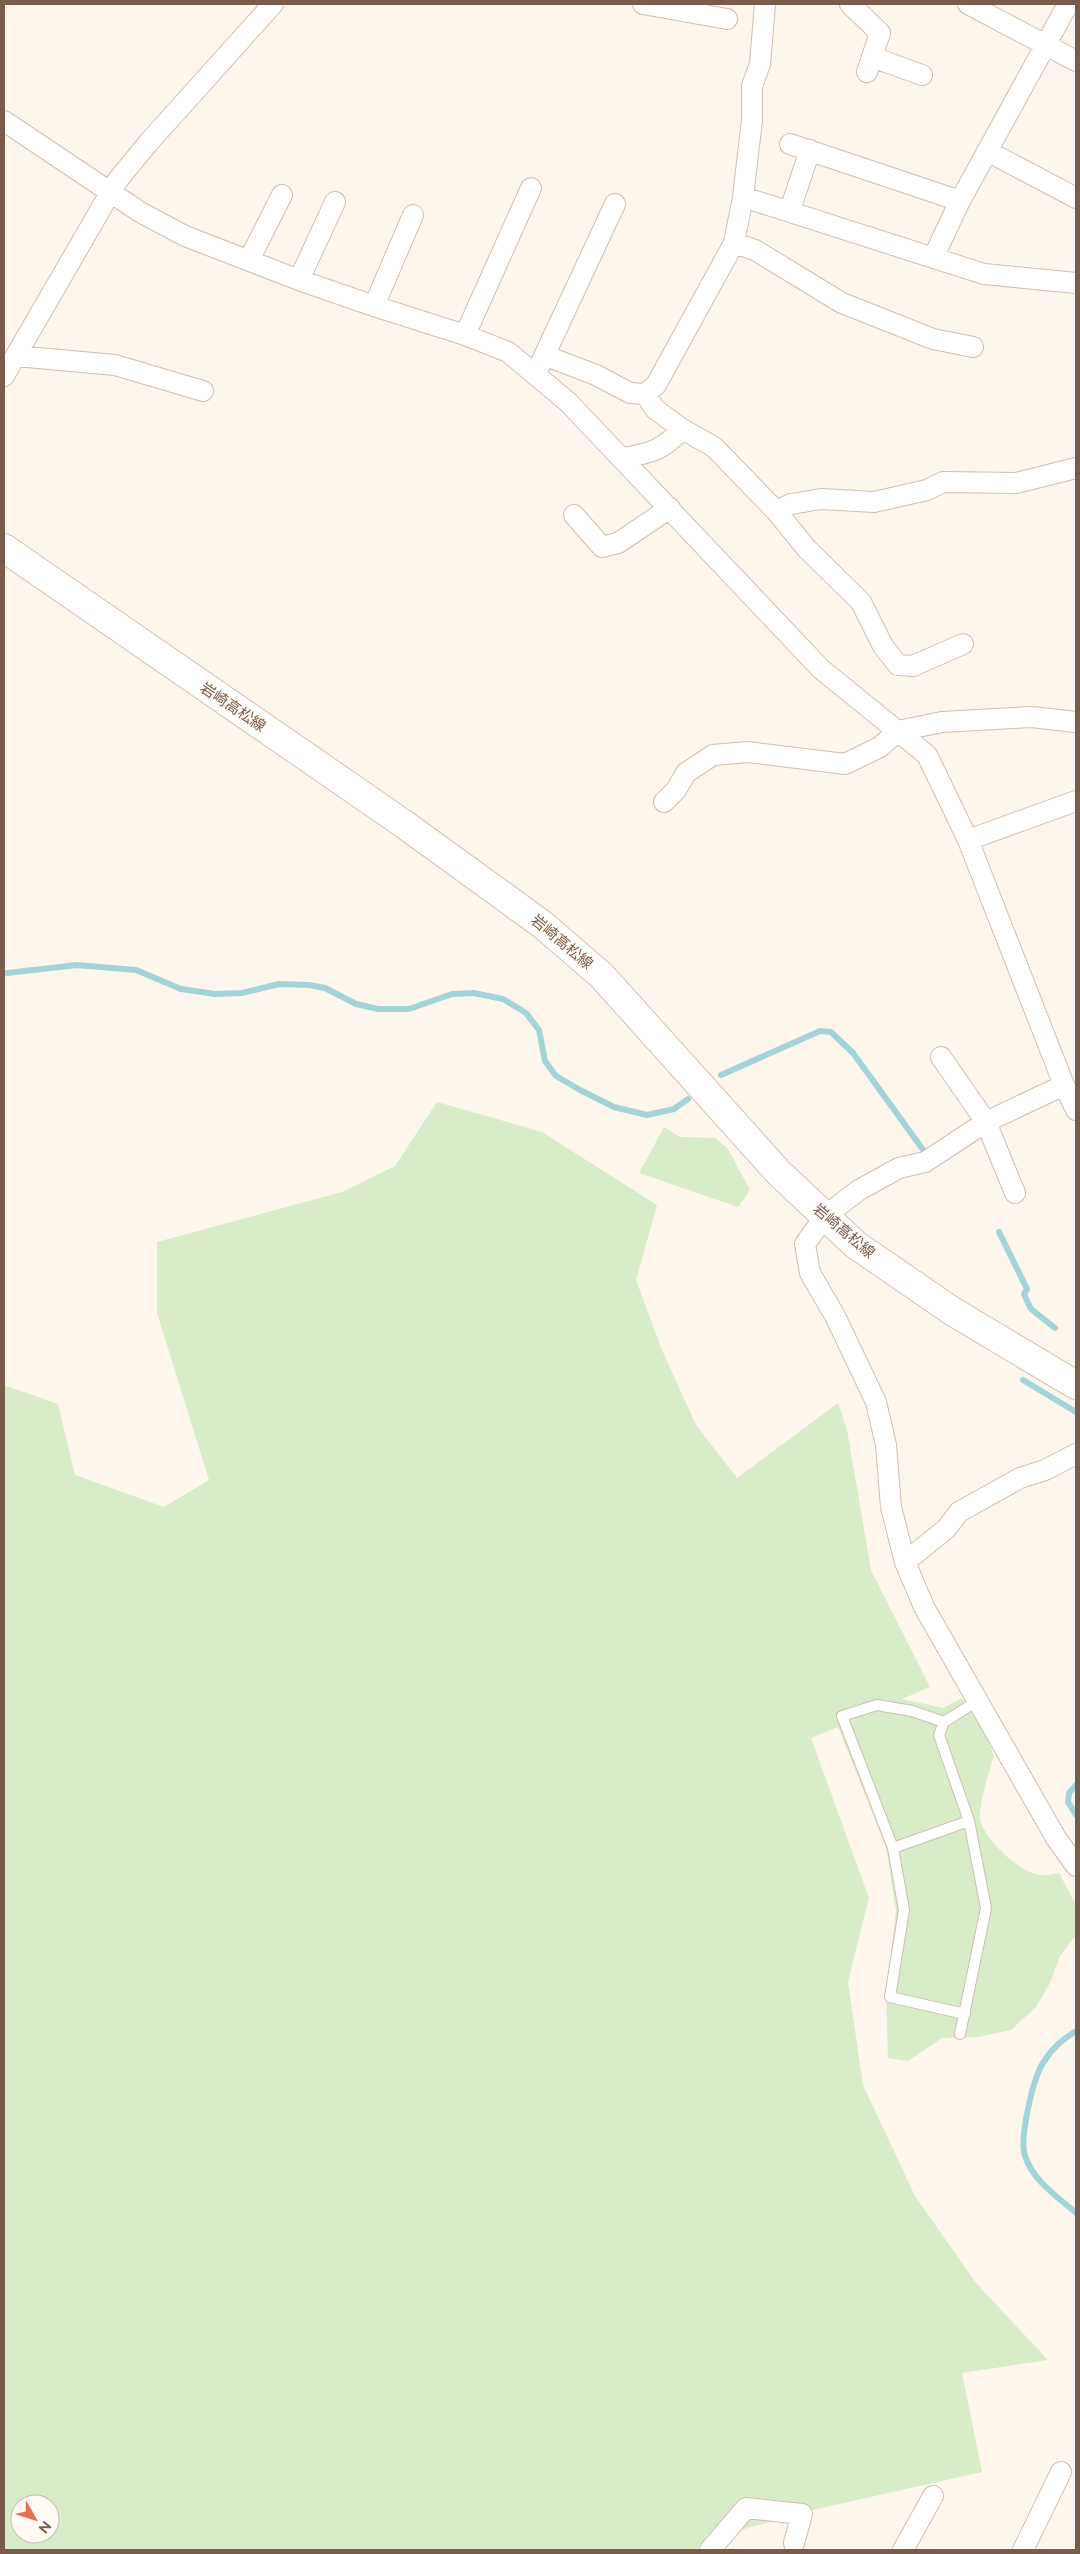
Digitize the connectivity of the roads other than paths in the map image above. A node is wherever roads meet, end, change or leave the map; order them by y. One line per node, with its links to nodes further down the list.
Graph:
1 (273, 4): 17 (street)
2 (643, 4): 7 (street)
3 (765, 4): 19 (street)
4 (850, 4): 11 (street)
5 (968, 4): 9 (street)
6 (1068, 4): 9 (street)
7 (682, 7): 8 (street)
8 (727, 19)
9 (1044, 44): 10 (street); 15 (street)
10 (1076, 61)
11 (922, 75)
12 (4, 121): 17 (street)
13 (790, 144): 14 (street)
14 (810, 150): 22 (street); 24 (street)
15 (987, 151): 20 (street); 22 (street)
16 (531, 188): 32 (street)
17 (110, 192): 28 (street); 34 (street)
18 (282, 195): 28 (street)
19 (743, 197): 24 (street); 26 (street)
20 (1076, 198)
21 (335, 202): 29 (street)
22 (960, 202): 27 (street)
23 (614, 204): 35 (street)
24 (790, 210): 27 (street)
25 (413, 215): 31 (street)
26 (734, 243): 33 (street); 39 (street)
27 (933, 258): 30 (street)
28 (249, 260): 29 (street)
29 (299, 280): 31 (street)
30 (1076, 283)
31 (374, 306): 32 (street)
32 (465, 335): 36 (street)
33 (973, 347)
34 (16, 356): 37 (street); 38 (street)
35 (546, 356): 36 (street); 39 (street)
36 (536, 373): 41 (street)
37 (4, 376)
38 (202, 391)
39 (645, 394): 40 (street)
40 (682, 429): 41 (street); 44 (street)
41 (624, 458): 43 (street)
42 (1076, 468): 44 (street)
43 (670, 508): 45 (street); 49 (street)
44 (776, 511): 47 (street)
45 (574, 514)
46 (4, 548): 58 (main road, 岩崎高松線)
47 (963, 644)
48 (1076, 722): 49 (street)
49 (898, 731): 51 (street); 52 (street)
50 (1076, 801): 52 (street)
51 (664, 802)
52 (968, 840): 54 (street)
53 (940, 1057): 56 (street)
54 (1064, 1085): 55 (street); 56 (street)
55 (1076, 1110)
56 (986, 1122): 57 (street); 58 (street)
57 (1015, 1193)
58 (826, 1216): 59 (main road, 岩崎高松線); 61 (street)
59 (1076, 1385)
60 (1076, 1454): 61 (street)
61 (905, 1562): 62 (street)
62 (979, 1700): 63 (lane); 66 (street)
63 (944, 1722): 64 (lane); 65 (lane)
64 (969, 1820): 65 (lane); 67 (lane)
65 (893, 1848): 67 (lane)
66 (1076, 1866)
67 (964, 2014): 68 (lane)
68 (960, 2034)
69 (1061, 2472): 74 (street)
70 (933, 2496): 73 (street)
71 (794, 2543): 72 (street)
72 (710, 2550)
73 (903, 2550)
74 (1023, 2550)

